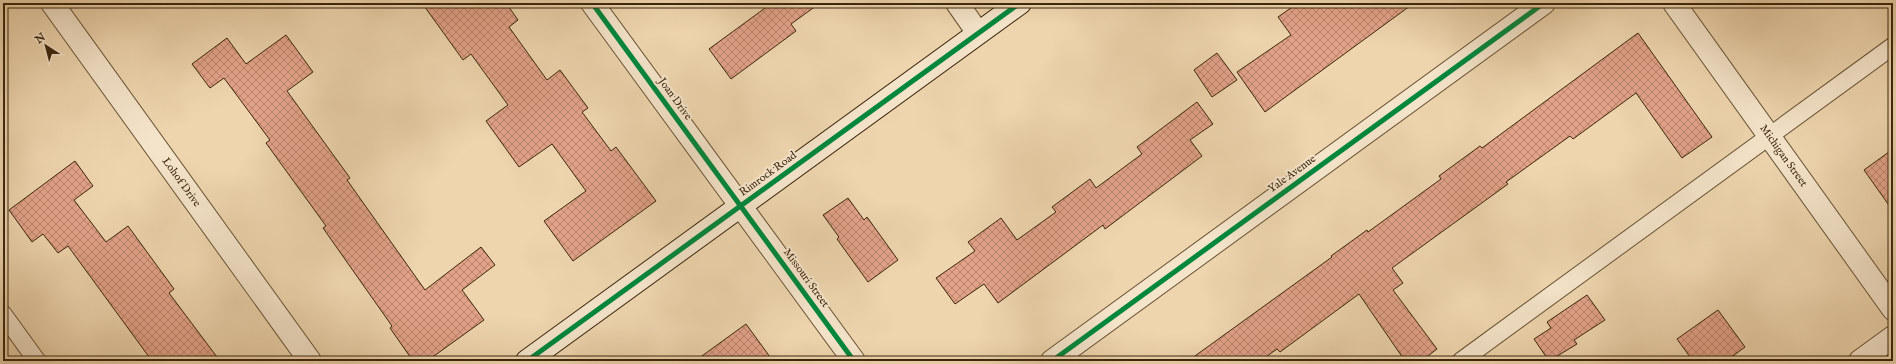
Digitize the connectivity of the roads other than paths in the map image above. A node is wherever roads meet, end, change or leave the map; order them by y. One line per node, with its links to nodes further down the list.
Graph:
1 (52, 3): 15 (street, Lohof Drive)
2 (592, 3): 10 (street, Joan Drive)
3 (957, 3): 7 (street)
4 (1020, 3): 7 (street, Rimrock Road)
5 (1544, 3): 18 (street, Yale Avenue)
6 (1674, 3): 9 (street, Michigan Street)
7 (978, 33): 10 (street, Rimrock Road)
8 (1893, 46): 9 (lane)
9 (1770, 135): 11 (street, Michigan Street); 19 (lane)
10 (741, 206): 16 (street, Rimrock Road); 17 (street, Missouri Street)
11 (1893, 309)
12 (3, 314): 14 (lane)
13 (1893, 336): 20 (street)
14 (37, 361)
15 (310, 361)
16 (527, 361)
17 (854, 361)
18 (1052, 361)
19 (1461, 361)
20 (1860, 361)

